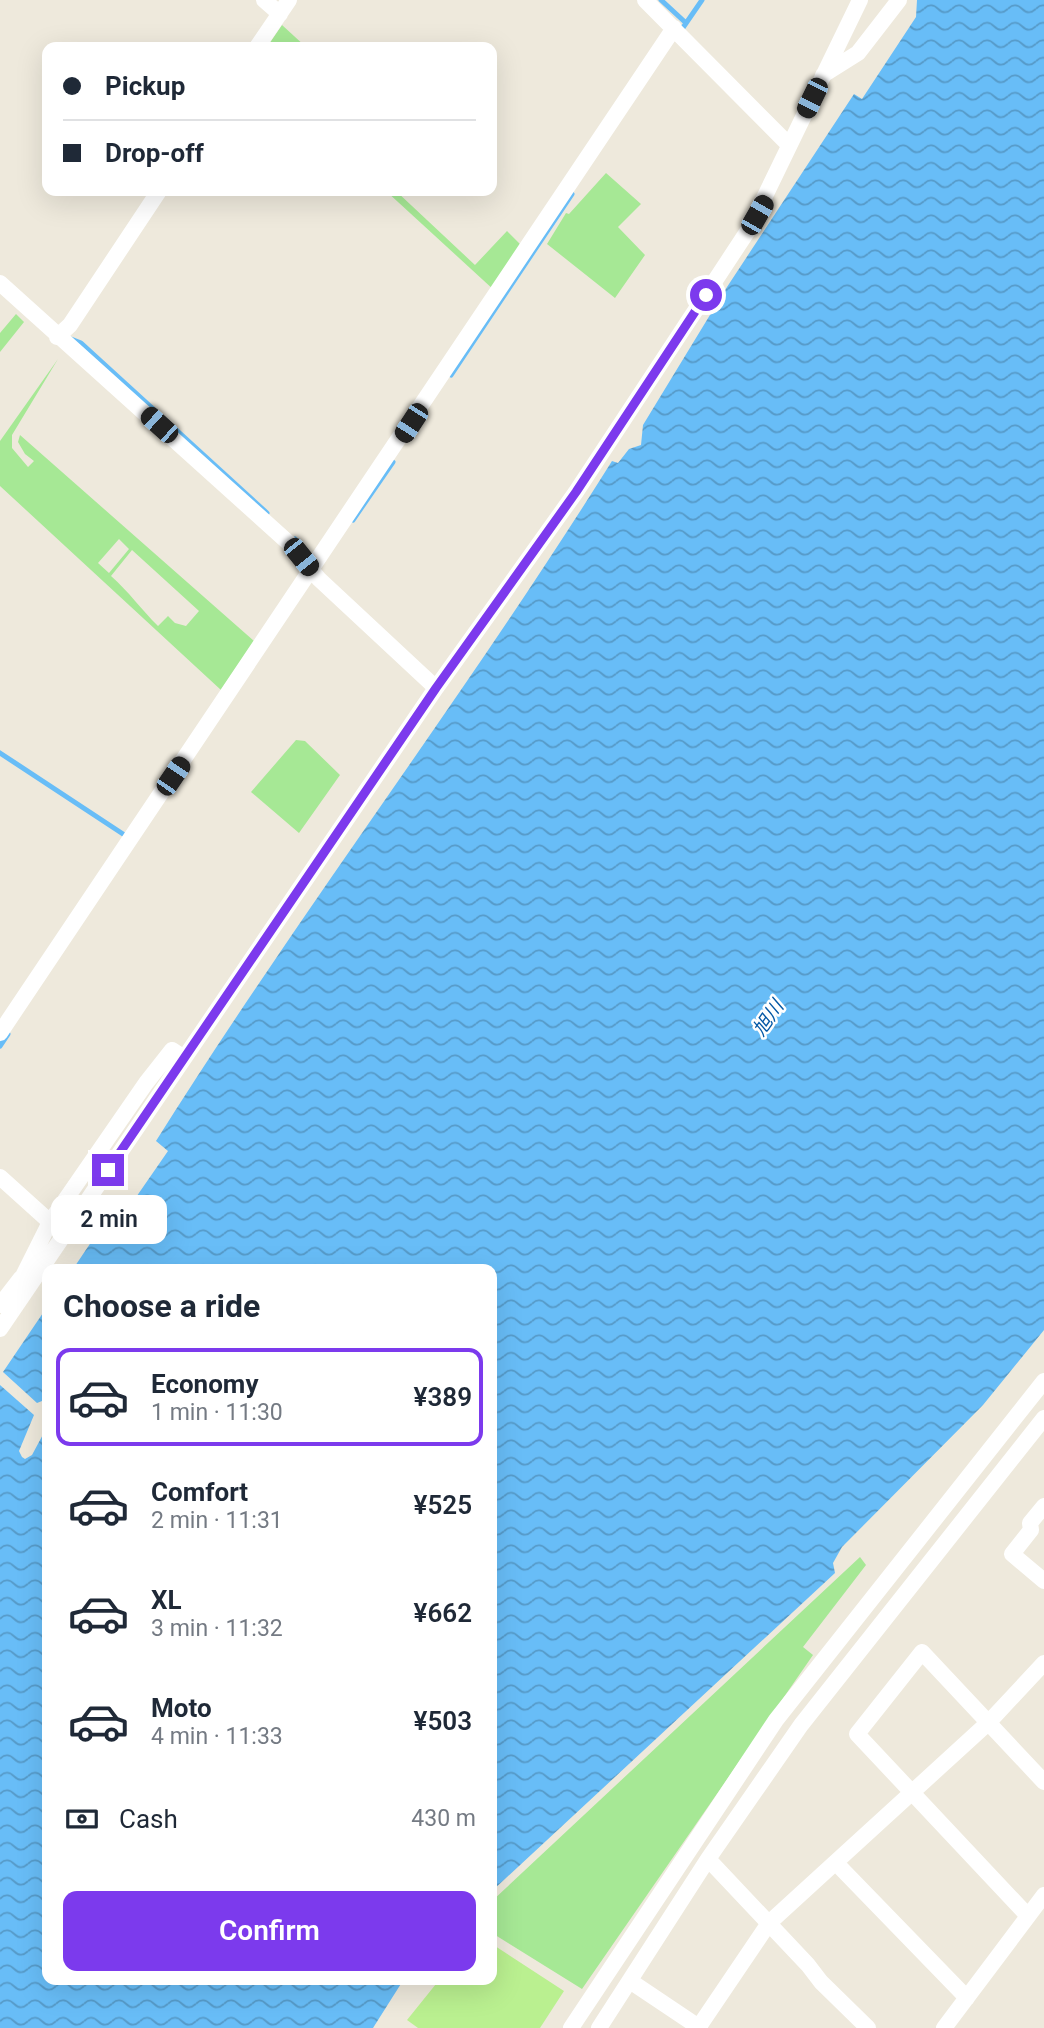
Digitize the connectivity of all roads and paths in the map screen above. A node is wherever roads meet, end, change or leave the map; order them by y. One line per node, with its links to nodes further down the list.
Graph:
1 (264, 0): 6 (street)
2 (289, 0): 6 (street)
3 (645, 0): 7 (street)
4 (860, 0): 9 (street)
5 (899, 0): 9 (street)
6 (280, 14): 8 (street)
7 (678, 32): 10 (street); 14 (street)
8 (260, 42)
9 (823, 75): 10 (street)
10 (789, 145): 15 (street)
11 (156, 196): 13 (street)
12 (0, 283): 13 (street)
13 (60, 334): 14 (street)
14 (314, 569): 15 (street); 16 (street)
15 (436, 688): 17 (street)
16 (0, 1033)
17 (184, 1058): 19 (street); 20 (street)
18 (0, 1177): 19 (street)
19 (50, 1222): 20 (street)
20 (27, 1279): 21 (street); 22 (street)
21 (0, 1306)
22 (0, 1329)
23 (1044, 1381): 38 (street)
24 (1044, 1418): 31 (street)
25 (1044, 1506): 26 (street)
26 (1044, 1581)
27 (1044, 1663): 28 (street)
28 (989, 1722): 29 (street); 30 (street); 30 (street)
29 (1044, 1782)
30 (912, 1793): 32 (street); 34 (street)
31 (708, 1859): 35 (street); 36 (street)
32 (836, 1863): 35 (street); 37 (street)
33 (1044, 1895): 34 (street)
34 (1028, 1916): 37 (street)
35 (769, 1923): 40 (street); 41 (street)
36 (630, 1981): 39 (street); 40 (street)
37 (967, 1998): 42 (street)
38 (571, 2028)
39 (598, 2028)
40 (699, 2028)
41 (868, 2028)
42 (944, 2028)

